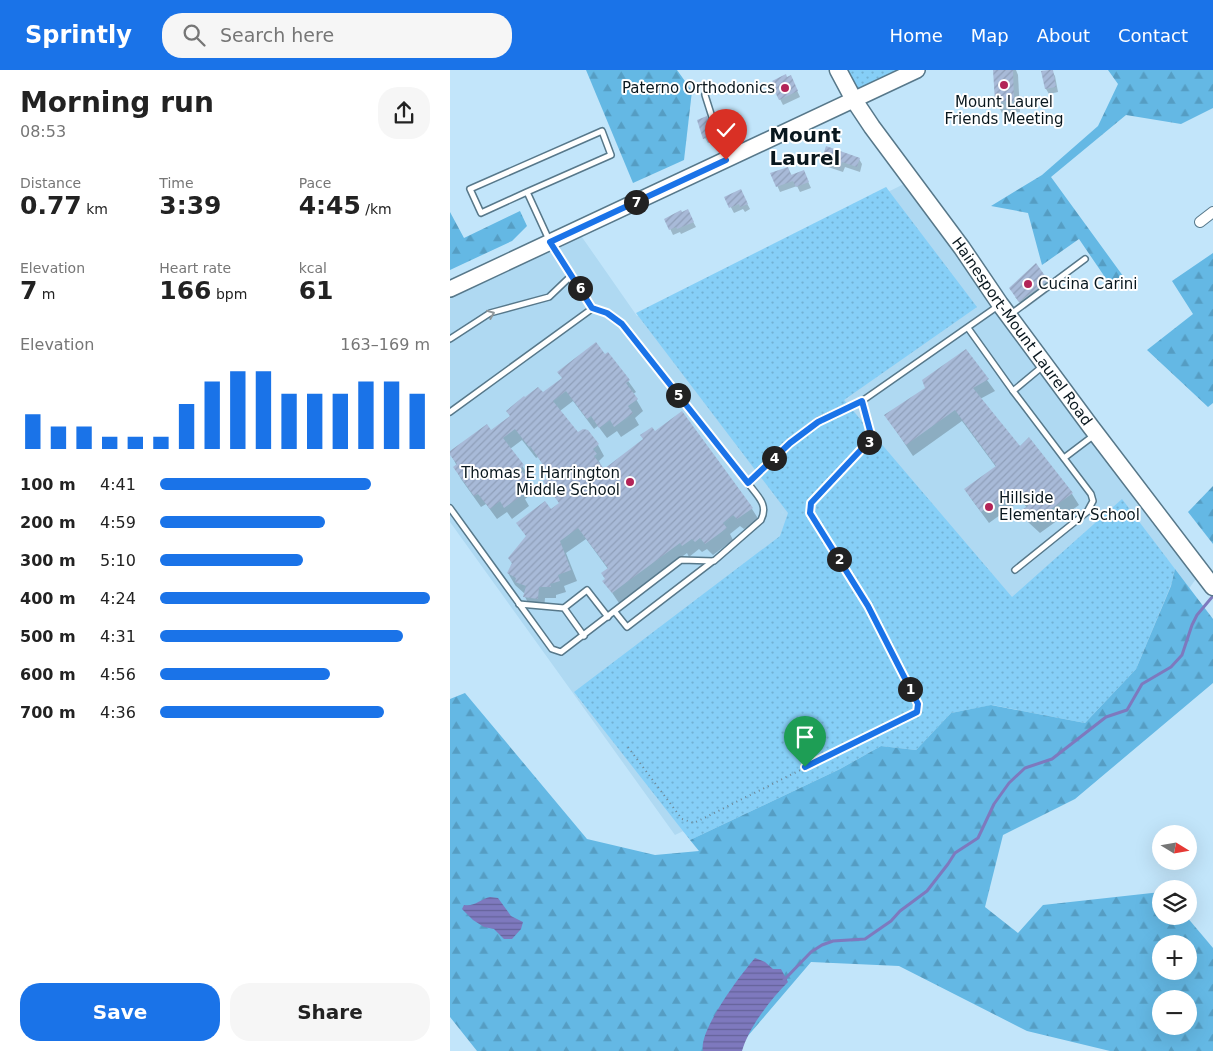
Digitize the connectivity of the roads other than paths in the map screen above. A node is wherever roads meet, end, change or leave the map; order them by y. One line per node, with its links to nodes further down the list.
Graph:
1 (838, 70): 4 (main road, Hainesport-Mount Laurel Road)
2 (917, 70): 4 (main road)
3 (705, 95): 5 (lane)
4 (854, 100): 5 (main road); 14 (main road, Hainesport-Mount Laurel Road)
5 (726, 160): 9 (main road)
6 (527, 192): 6 (lane); 9 (lane)
7 (1213, 212): 8 (street)
8 (1200, 222)
9 (550, 242): 11 (lane); 12 (main road)
10 (1085, 259): 14 (lane)
11 (572, 275): 13 (lane); 16 (lane, one-way to 11)
12 (450, 289)
13 (592, 308): 19 (lane); 22 (lane)
14 (1005, 310): 15 (lane); 17 (main road, Hainesport-Mount Laurel Road)
15 (968, 328): 18 (lane); 22 (lane)
16 (450, 339)
17 (1045, 365): 18 (lane); 20 (main road, Hainesport-Mount Laurel Road)
18 (1013, 391): 21 (lane)
19 (450, 412)
20 (1096, 434): 21 (lane); 26 (main road, Hainesport-Mount Laurel Road)
21 (1064, 458): 25 (lane)
22 (748, 483): 24 (lane)
23 (450, 508): 27 (lane)
24 (714, 561): 29 (lane); 29 (lane)
25 (1014, 570)
26 (1213, 587)
27 (519, 604): 28 (lane); 31 (lane)
28 (564, 608): 30 (lane); 31 (lane)
29 (615, 612): 30 (lane)
30 (608, 617): 31 (lane)
31 (584, 636)

